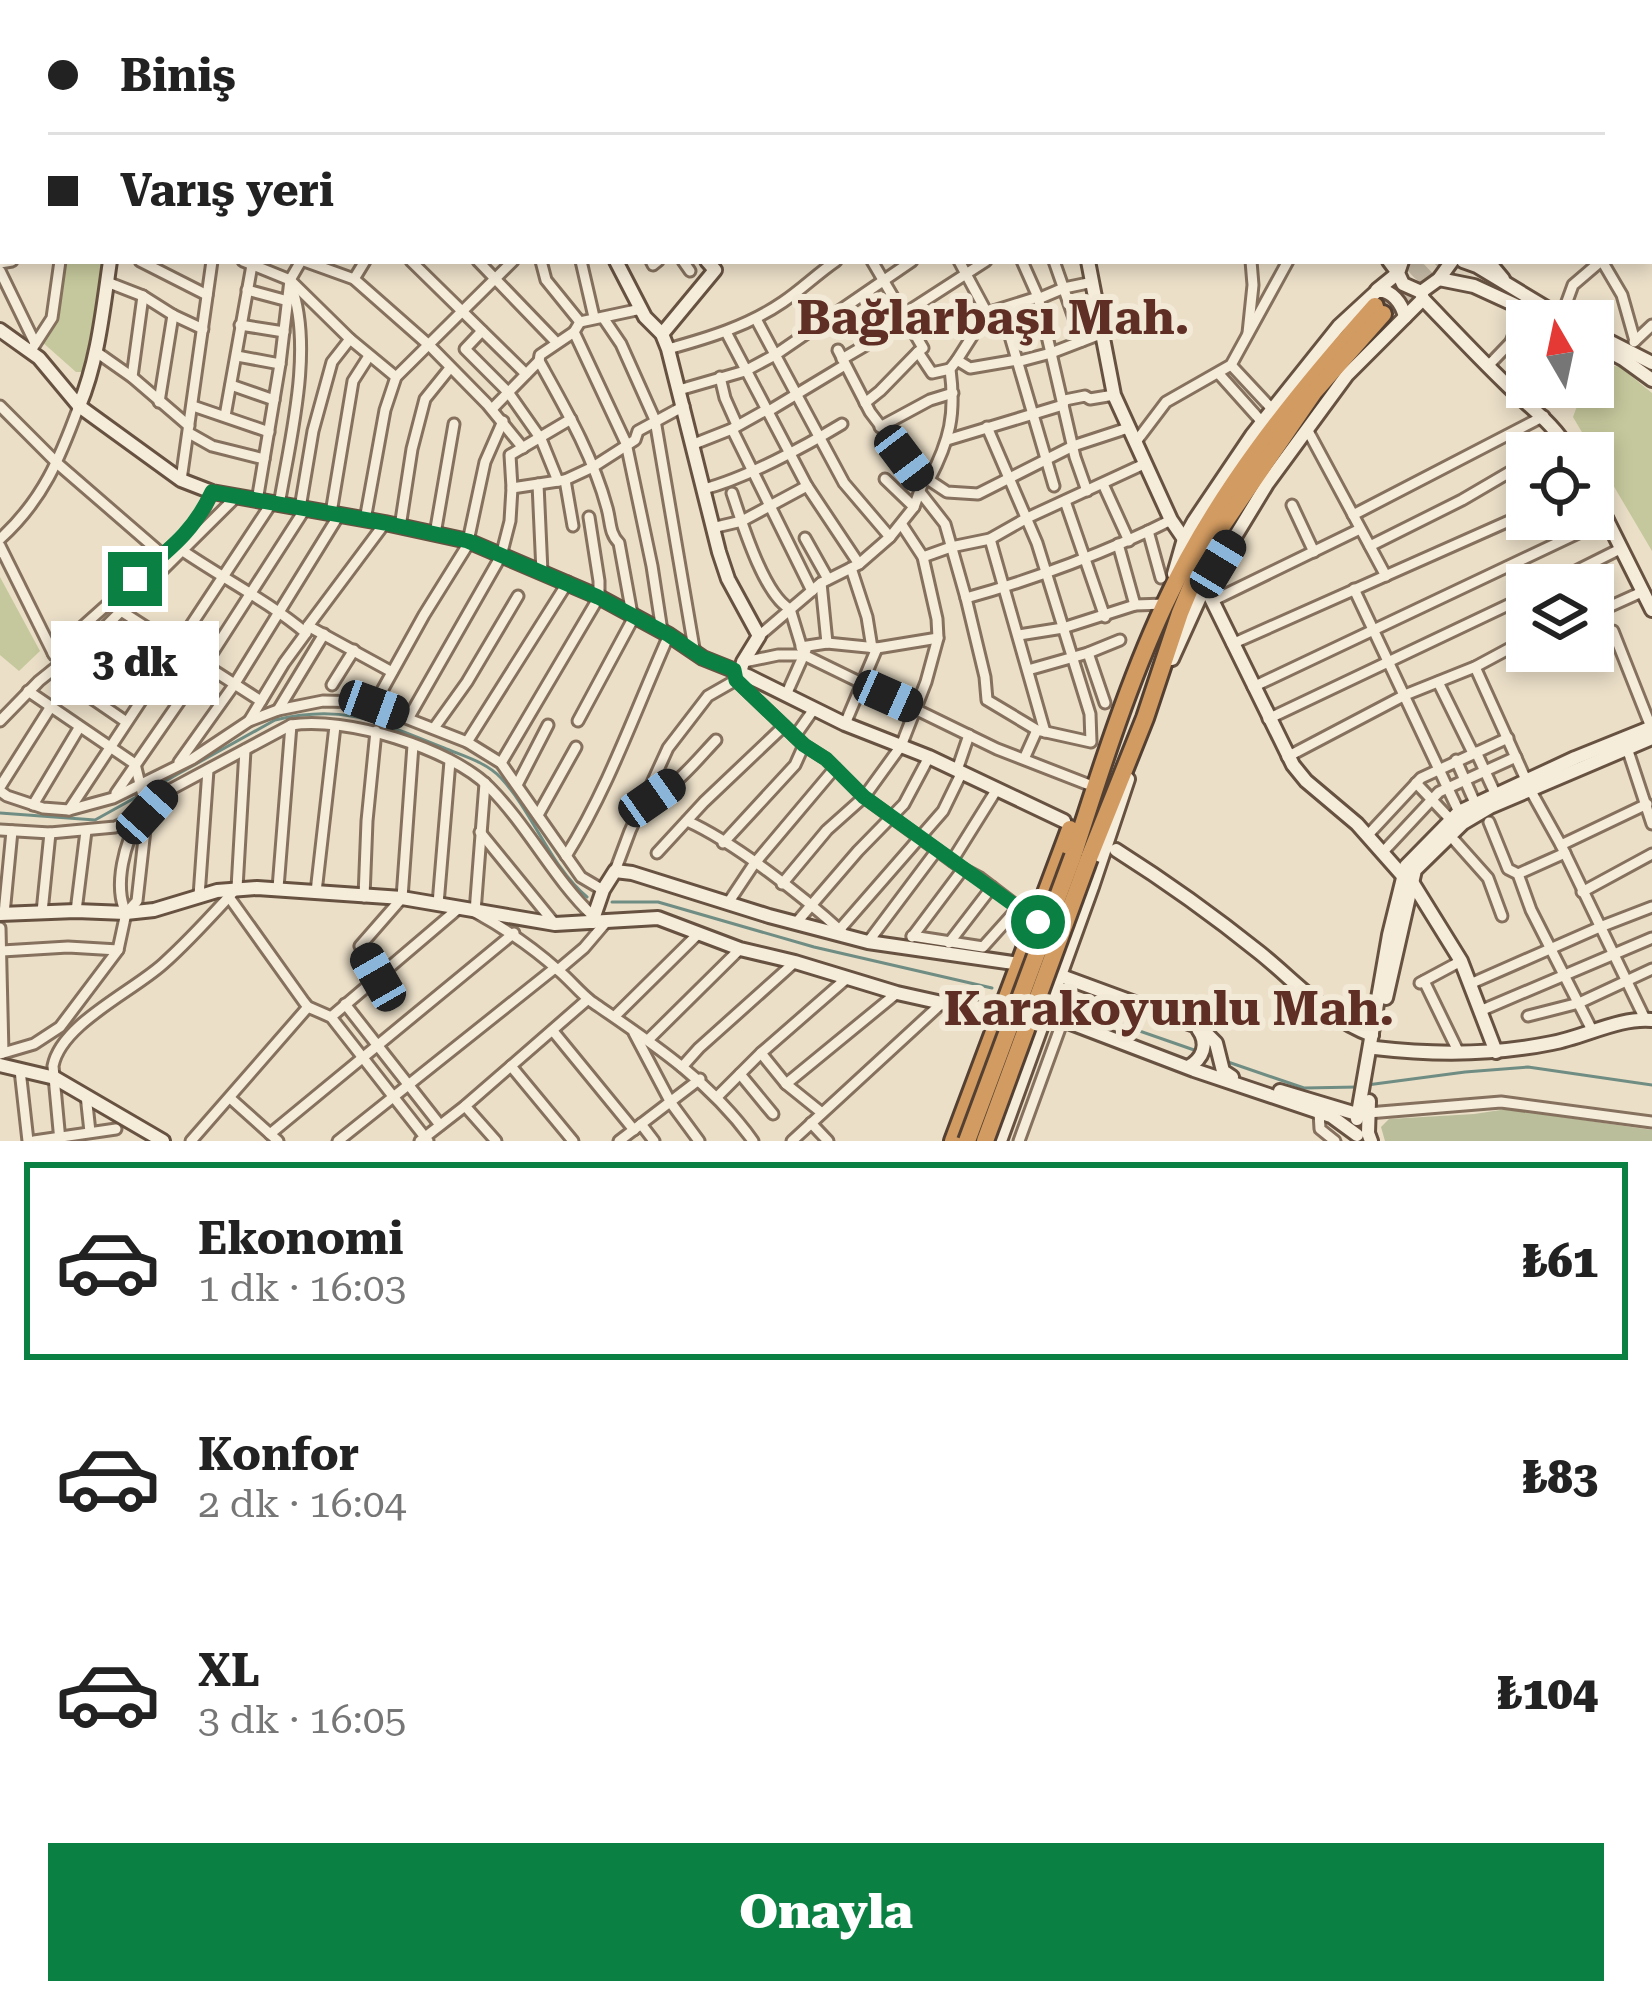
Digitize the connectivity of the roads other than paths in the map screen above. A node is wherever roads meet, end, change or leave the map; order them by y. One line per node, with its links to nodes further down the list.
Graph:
1 (60, 264): 79 (street)
2 (110, 264): 40 (street)
3 (146, 264): 45 (street)
4 (212, 264): 45 (street)
5 (247, 264): 43 (street)
6 (250, 264): 38 (street)
7 (301, 264): 38 (street)
8 (312, 264): 36 (street)
9 (362, 264): 36 (street)
10 (414, 264): 56 (street)
11 (481, 264): 35 (street)
12 (510, 264): 35 (street)
13 (543, 264): 65 (street)
14 (582, 264): 61 (street)
15 (618, 264): 54 (street)
16 (709, 264): 72 (street)
17 (832, 264): 62 (street)
18 (874, 264): 39 (street)
19 (908, 264): 39 (street)
20 (961, 264): 34 (street)
21 (981, 264): 34 (street)
22 (1023, 264): 47 (street)
23 (1055, 264): 42 (street)
24 (1089, 264): 41 (street)
25 (1251, 264): 73 (street)
26 (1286, 264): 73 (street)
27 (1450, 264): 37 (street)
28 (1471, 264): 49 (street)
29 (1491, 264): 50 (street)
30 (1598, 264): 51 (street)
31 (1604, 264): 83 (street)
32 (1396, 265): 46 (street); 53 (street)
33 (0, 267): 79 (street)
34 (966, 274): 57 (street); 58 (street)
35 (496, 278): 56 (street); 76 (street)
36 (354, 279): 78 (street)
37 (1439, 279): 46 (street); 48 (street)
38 (290, 280): 52 (street); 74 (street); 172 (street)
39 (883, 281): 58 (street); 87 (street)
40 (107, 282): 44 (street); 84 (street)
41 (1093, 283): 42 (street); 71 (street)
42 (1064, 288): 47 (street); 75 (street)
43 (248, 290): 52 (street); 63 (street)
44 (143, 296): 59 (street); 102 (street)
45 (207, 296): 66 (street)
46 (1422, 296): 60 (street); 97 (street)
47 (1038, 298): 55 (street); 86 (street)
48 (1516, 300)
49 (1521, 300)
50 (1522, 300)
51 (1565, 300)
52 (289, 301): 69 (street)
53 (1378, 304): 60 (street); 121 (street); 229 (highway); 288 (highway)
54 (641, 309): 61 (street); 72 (street)
55 (1002, 309): 57 (street); 92 (street)
56 (462, 312): 68 (street); 78 (street)
57 (987, 313): 95 (street)
58 (904, 314): 85 (street); 90 (street)
59 (173, 315): 66 (street); 113 (street)
60 (1405, 317): 137 (street)
61 (599, 318): 65 (street); 127 (street)
62 (756, 319): 70 (street); 87 (street)
63 (240, 325): 69 (street); 88 (street)
64 (1652, 326): 83 (street)
65 (577, 327): 76 (street); 143 (street)
66 (203, 329): 118 (street)
67 (0, 330): 79 (street)
68 (482, 331): 100 (street); 108 (street)
69 (284, 332): 94 (street)
70 (726, 332): 82 (street); 99 (street)
71 (1103, 333): 75 (street); 111 (street)
72 (662, 334): 82 (street)
73 (1247, 338): 96 (street)
74 (350, 339): 89 (street); 176 (street)
75 (1082, 341): 86 (street)
76 (556, 342): 91 (street)
77 (1614, 343): 83 (street)
78 (430, 346): 98 (street); 103 (street)
79 (33, 347): 117 (street)
80 (1506, 347): 97 (street)
81 (1614, 348): 83 (street)
82 (668, 349): 107 (street)
83 (1629, 350): 93 (street); 105 (street)
84 (95, 351): 102 (street); 117 (street)
85 (918, 352): 95 (street); 114 (street)
86 (1051, 353): 92 (street); 115 (street)
87 (775, 355): 99 (street); 110 (street)
88 (237, 356): 94 (street); 106 (street)
89 (369, 356): 103 (street); 177 (street)
90 (842, 358): 110 (street); 114 (street)
91 (539, 361): 100 (street); 126 (street)
92 (1017, 361): 95 (street); 123 (street)
93 (1652, 363)
94 (280, 364): 112 (street)
95 (954, 365): 109 (street)
96 (1231, 365): 101 (street); 121 (street)
97 (1488, 366): 125 (street)
98 (450, 368): 120 (street); 187 (street)
99 (745, 370): 104 (street); 122 (street)
100 (526, 374): 108 (street)
101 (1219, 374): 129 (street); 144 (street)
102 (133, 377): 113 (street)
103 (396, 377): 181 (street)
104 (720, 377): 107 (street); 132 (street)
105 (1652, 380)
106 (231, 385): 112 (street); 124 (street)
107 (679, 390): 119 (street)
108 (508, 392): 120 (street); 141 (street)
109 (953, 393): 133 (street); 142 (street)
110 (797, 394): 122 (street); 140 (street)
111 (1114, 395): 115 (street); 135 (street)
112 (274, 400): 138 (street)
113 (159, 402): 136 (street)
114 (865, 403): 133 (street)
115 (1063, 405): 123 (street); 146 (street)
116 (0, 406): 151 (street)
117 (80, 406): 151 (street); 158 (street)
118 (193, 406): 124 (street); 136 (street)
119 (684, 406): 127 (street); 145 (street)
120 (492, 409): 128 (street)
121 (1272, 409): 129 (street)
122 (767, 411): 132 (street); 148 (street)
123 (1033, 412): 134 (street); 150 (street)
124 (224, 416): 138 (street)
125 (1544, 416): 139 (street); 178 (street)
126 (571, 419): 141 (street); 153 (street)
127 (656, 419): 143 (street); 260 (street)
128 (503, 421): 147 (street); 199 (street)
129 (1262, 422): 197 (street)
130 (454, 424): 193 (street)
131 (842, 424): 140 (street)
132 (735, 427): 145 (street); 154 (street)
133 (880, 427): 161 (street)
134 (987, 427): 142 (street); 156 (street)
135 (1128, 428): 144 (street); 146 (street)
136 (189, 430): 149 (street); 158 (street)
137 (1308, 431): 178 (street); 220 (street)
138 (269, 432): 149 (street)
139 (1556, 432)
140 (820, 438): 148 (street); 194 (street)
141 (541, 439): 147 (street); 159 (street)
142 (947, 440): 161 (street)
143 (626, 443): 153 (street); 243 (street)
144 (1135, 443): 152 (street)
145 (694, 444): 166 (street)
146 (1073, 446): 150 (street); 167 (street)
147 (523, 448): 165 (street)
148 (790, 452): 154 (street); 163 (street)
149 (264, 459): 172 (street)
150 (1046, 459): 156 (street); 164 (street)
151 (58, 464): 200 (street); 207 (street)
152 (1144, 464): 162 (street); 183 (street)
153 (593, 467): 159 (street); 237 (street)
154 (753, 471): 166 (street); 174 (street)
155 (1506, 474): 202 (street)
156 (1008, 478): 161 (street); 180 (street)
157 (885, 479): 175 (street)
158 (181, 480): 168 (street)
159 (562, 481): 160 (street); 188 (street)
160 (538, 484): 165 (street); 214 (street)
161 (924, 484): 175 (street); 203 (street)
162 (1103, 484): 167 (street); 201 (street)
163 (807, 486): 174 (street); 212 (street)
164 (1054, 486)
165 (512, 488): 208 (street)
166 (704, 489): 189 (street)
167 (1088, 491): 171 (street)
168 (212, 492): 170 (street); 207 (street)
169 (733, 493): 182 (street)
170 (236, 497): 172 (street); 205 (street)
171 (1065, 500): 180 (street); 209 (street)
172 (269, 503): 176 (street); 216 (street)
173 (1292, 505): 206 (street)
174 (770, 506): 182 (street); 219 (street)
175 (914, 507): 186 (street)
176 (302, 509): 177 (street); 224 (street)
177 (335, 514): 181 (street); 236 (street)
178 (1353, 515): 190 (street)
179 (589, 518): 226 (street)
180 (1027, 518): 196 (street); 213 (street)
181 (365, 520): 185 (street)
182 (742, 520): 189 (street); 233 (street)
183 (1171, 520): 191 (street); 197 (street)
184 (1506, 522): 215 (street)
185 (385, 523): 187 (street); 240 (street)
186 (902, 525): 194 (street); 210 (street)
187 (400, 526): 193 (street)
188 (573, 526)
189 (712, 528): 246 (street)
190 (1360, 529): 202 (street); 206 (street)
191 (1148, 531): 201 (street); 217 (street)
192 (1614, 531): 204 (street)
193 (435, 534): 199 (street)
194 (890, 537): 212 (street)
195 (806, 538): 219 (street)
196 (990, 539): 203 (street); 221 (street)
197 (1184, 539): 229 (street)
198 (1563, 540): 241 (street)
199 (468, 541): 208 (street); 269 (street)
200 (0, 542): 257 (street)
201 (1123, 543): 209 (street); 230 (street)
202 (1370, 546): 215 (street)
203 (951, 547): 210 (street); 227 (street)
204 (1622, 548): 211 (street); 223 (street)
205 (183, 551): 216 (street); 234 (street)
206 (1314, 551): 228 (street)
207 (163, 555): 257 (street)
208 (501, 556): 214 (street); 287 (street)
209 (1085, 556): 213 (street); 238 (street)
210 (922, 557): 248 (street)
211 (1590, 564)
212 (855, 566): 219 (street); 253 (street)
213 (1045, 571): 221 (street); 239 (street)
214 (542, 572): 218 (street)
215 (1386, 576): 222 (street)
216 (222, 578): 224 (street); 252 (street)
217 (1161, 578)
218 (568, 582): 226 (street); 309 (street)
219 (820, 584): 233 (street); 250 (street)
220 (1205, 586): 228 (street); 288 (street)
221 (1004, 588): 227 (street); 245 (street)
222 (1354, 589): 241 (street); 251 (street)
223 (1644, 591): 231 (street); 235 (street)
224 (250, 594): 236 (street); 263 (street)
225 (518, 596): 301 (street)
226 (598, 597): 237 (street); 323 (street)
227 (966, 598): 303 (street)
228 (1212, 601): 251 (street)
229 (1165, 604): 230 (street); 270 (highway)
230 (1136, 605): 238 (street)
231 (1614, 605)
232 (1506, 606): 262 (street)
233 (790, 609): 246 (street); 254 (street)
234 (121, 610): 242 (street); 252 (street)
235 (1652, 610)
236 (280, 611): 240 (street); 273 (street)
237 (633, 615): 243 (street); 292 (street)
238 (1105, 617): 239 (street)
239 (1063, 628): 245 (street); 261 (street)
240 (307, 630): 244 (street); 280 (street)
241 (1372, 630): 262 (street); 275 (street)
242 (100, 631): 258 (street); 267 (street)
243 (665, 633): 260 (street); 372 (street)
244 (324, 634): 255 (street); 286 (street)
245 (1019, 635): 266 (street)
246 (758, 636): 268 (street)
247 (1614, 636): 299 (street)
248 (938, 638): 253 (street); 284 (street)
249 (1120, 640): 259 (street)
250 (827, 643): 253 (street); 254 (street)
251 (1232, 644): 275 (street)
252 (177, 646): 263 (street); 267 (street)
253 (875, 648): 272 (street)
254 (804, 649): 268 (street); 272 (street); 278 (street)
255 (354, 650): 269 (street); 274 (street)
256 (1506, 650): 264 (street)
257 (52, 652): 265 (street)
258 (75, 652): 265 (street); 277 (street)
259 (1088, 653): 261 (street); 281 (street)
260 (695, 654): 268 (street)
261 (1071, 658): 266 (street); 303 (street)
262 (1387, 660): 279 (street); 289 (street)
263 (204, 666): 273 (street); 324 (street)
264 (1475, 667): 271 (street); 305 (street)
265 (56, 668): 276 (street); 293 (street)
266 (1028, 670): 303 (street)
267 (160, 671): 277 (street)
268 (738, 671): 278 (street); 297 (street); 344 (street)
269 (392, 672): 282 (street)
270 (1134, 680): 336 (highway); 373 (highway)
271 (1438, 682): 279 (street); 316 (street)
272 (862, 684): 284 (street); 294 (street)
273 (234, 685): 280 (street); 325 (street)
274 (332, 685)
275 (1252, 687): 289 (street)
276 (28, 691): 283 (street); 290 (street)
277 (143, 695): 293 (street)
278 (787, 695): 285 (street)
279 (1405, 695): 317 (street); 326 (street)
280 (260, 701): 291 (street)
281 (1105, 703)
282 (374, 705): 286 (street); 287 (street)
283 (50, 708): 300 (street); 339 (street)
284 (915, 708): 304 (street); 312 (street)
285 (814, 709): 294 (street); 308 (street)
286 (278, 710): 291 (street)
287 (409, 717): 301 (street)
288 (1145, 718): 373 (highway); 426 (street)
289 (1268, 718): 317 (street)
290 (0, 721)
291 (249, 721): 325 (street)
292 (578, 721)
293 (125, 722): 311 (street)
294 (845, 724): 312 (street)
295 (291, 725): 298 (street); 315 (street); 383 (street)
296 (548, 725): 335 (street)
297 (784, 725): 308 (street); 355 (street)
298 (335, 726): 302 (street); 385 (street)
299 (1652, 727): 337 (street)
300 (79, 728): 311 (street); 348 (street)
301 (434, 728): 309 (street)
302 (376, 731): 310 (street); 389 (street)
303 (1041, 731): 320 (street)
304 (969, 735): 320 (street); 330 (street)
305 (1508, 738): 316 (street); 318 (street)
306 (1652, 738): 314 (street)
307 (716, 740): 344 (street)
308 (800, 741): 327 (street); 365 (street)
309 (467, 742): 323 (street)
310 (413, 745): 322 (street); 390 (street)
311 (109, 746): 324 (street); 350 (street)
312 (902, 746): 319 (street); 342 (street)
313 (576, 747): 351 (street)
314 (1628, 748): 337 (street); 347 (street)
315 (245, 750): 328 (street); 387 (street)
316 (1474, 753): 321 (street); 329 (street)
317 (1287, 757): 363 (street)
318 (1516, 757): 329 (street); 337 (street)
319 (929, 758): 330 (street); 353 (street)
320 (1024, 759): 336 (street)
321 (1456, 760): 326 (street); 331 (street)
322 (449, 761): 333 (street); 392 (street)
323 (501, 763): 335 (street)
324 (135, 764): 332 (street); 343 (street)
325 (176, 767): 332 (street)
326 (1440, 768): 334 (street); 338 (street)
327 (835, 769): 342 (street); 375 (street)
328 (208, 770): 349 (street); 388 (street)
329 (1485, 770): 331 (street); 341 (street)
330 (959, 771): 340 (street); 362 (street)
331 (1466, 782): 338 (street); 346 (street)
332 (138, 783): 343 (street); 349 (street)
333 (485, 783): 360 (street); 403 (street)
334 (1416, 783): 345 (street); 363 (street)
335 (517, 784): 351 (street)
336 (1087, 784): 405 (highway)
337 (1529, 785): 341 (street); 366 (street); 380 (street)
338 (1449, 788): 345 (street); 352 (street)
339 (0, 789): 348 (street)
340 (997, 789): 354 (street); 374 (street)
341 (1495, 794): 346 (street)
342 (864, 797): 353 (street); 381 (street)
343 (113, 798): 350 (street)
344 (645, 800): 377 (street)
345 (1431, 800): 352 (street); 369 (street)
346 (1475, 803): 352 (street)
347 (1647, 804): 357 (street); 366 (street)
348 (33, 805): 350 (street)
349 (144, 809): 359 (street); 400 (street); 400 (street)
350 (69, 810)
351 (538, 815): 372 (street)
352 (1455, 816): 380 (street)
353 (892, 818): 362 (street); 393 (street)
354 (1064, 820)
355 (687, 821): 365 (street); 370 (street)
356 (1489, 823): 378 (street)
357 (1652, 824)
358 (6, 831): 361 (street); 402 (street)
359 (86, 831): 361 (street); 397 (street)
360 (480, 832): 399 (street); 407 (street)
361 (50, 833): 398 (street)
362 (919, 836): 367 (street); 411 (street)
363 (1367, 836): 369 (street)
364 (1455, 841): 379 (street)
365 (723, 843): 375 (street)
366 (1563, 849): 378 (street); 386 (street)
367 (937, 850): 374 (street); 413 (street)
368 (1116, 850): 452 (street)
369 (1382, 853): 380 (street)
370 (657, 854)
371 (1652, 854): 386 (street)
372 (566, 856): 384 (street)
373 (1081, 857): 501 (highway, bridge); 502 (highway, bridge)
374 (952, 861): 376 (street)
375 (754, 864): 381 (street); 391 (street)
376 (962, 869): 382 (street); 414 (street)
377 (615, 871): 384 (street); 391 (street)
378 (1513, 871): 379 (street); 418 (street)
379 (1488, 878): 401 (street)
380 (1407, 879): 423 (street); 452 (street)
381 (782, 884): 393 (street)
382 (992, 886): 395 (street); 415 (street)
383 (278, 888): 385 (street); 387 (street)
384 (603, 890): 403 (street)
385 (316, 892): 389 (street)
386 (1582, 892): 408 (street)
387 (233, 893): 388 (street); 437 (street); 463 (street)
388 (200, 896): 400 (street)
389 (364, 897): 390 (street)
390 (402, 898): 392 (street); 428 (street)
391 (728, 902): 406 (street)
392 (438, 904): 394 (street)
393 (811, 906): 406 (street); 411 (street)
394 (459, 908): 399 (street); 428 (street)
395 (1018, 908): 405 (street); 415 (street)
396 (1652, 908): 408 (street)
397 (76, 911): 398 (street); 400 (street)
398 (42, 912): 402 (street)
399 (475, 912): 407 (street); 409 (street)
400 (127, 913): 417 (street)
401 (1502, 916)
402 (1, 919): 419 (street)
403 (592, 919): 404 (street); 407 (street)
404 (608, 921): 410 (street); 424 (street)
405 (1038, 922): 422 (highway)
406 (796, 923): 411 (street)
407 (554, 924)
408 (1600, 927): 418 (street); 420 (street)
409 (514, 933): 424 (street); 451 (street)
410 (699, 933): 416 (street); 440 (street)
411 (843, 933): 413 (street)
412 (1652, 938): 420 (street)
413 (868, 942): 414 (street)
414 (908, 942): 415 (street); 422 (street)
415 (949, 943)
416 (740, 949): 421 (street); 449 (street)
417 (118, 950): 419 (street); 456 (street)
418 (1552, 950): 427 (street); 431 (street)
419 (2, 951): 456 (street)
420 (1613, 956): 427 (street); 430 (street)
421 (795, 962): 429 (street); 459 (street)
422 (1020, 962): 426 (street); 438 (highway)
423 (1460, 962): 431 (street); 455 (street)
424 (556, 969): 433 (street); 466 (street)
425 (1652, 969): 430 (street)
426 (1058, 975): 443 (street); 450 (street)
427 (1566, 976): 435 (street); 439 (street)
428 (378, 977): 436 (street)
429 (846, 979): 432 (street); 454 (street)
430 (1626, 982): 435 (street); 445 (street)
431 (1470, 984): 439 (street)
432 (897, 993): 434 (street); 465 (street)
433 (588, 999): 440 (street); 447 (street)
434 (941, 1003): 438 (street); 475 (street)
435 (1579, 1003): 441 (street); 448 (street)
436 (345, 1004): 442 (street); 451 (street)
437 (308, 1007): 442 (street); 469 (street)
438 (1001, 1011): 443 (street); 500 (highway)
439 (1480, 1011): 453 (street)
440 (615, 1016): 446 (street)
441 (1528, 1016)
442 (331, 1017): 457 (street)
443 (1043, 1018): 444 (street); 503 (street)
444 (1063, 1020): 460 (street); 504 (street)
445 (1650, 1020): 448 (street)
446 (632, 1030): 449 (street); 471 (street)
447 (553, 1031): 458 (street); 481 (street)
448 (1593, 1032): 453 (street)
449 (648, 1040): 459 (street)
450 (1209, 1041): 460 (street); 473 (street)
451 (376, 1046): 457 (street); 466 (street)
452 (1372, 1048): 455 (street); 473 (street)
453 (1496, 1052): 455 (street)
454 (761, 1053): 462 (street); 465 (street)
455 (1459, 1053)
456 (1, 1058): 461 (street)
457 (362, 1059): 470 (street); 484 (street)
458 (512, 1066): 472 (street); 493 (street)
459 (682, 1067): 464 (street)
460 (1188, 1067): 474 (street)
461 (20, 1070): 463 (street); 488 (street)
462 (740, 1074): 468 (street); 476 (street)
463 (55, 1078): 467 (street); 486 (street)
464 (700, 1079): 468 (street); 471 (street)
465 (787, 1084): 475 (street)
466 (407, 1086): 470 (street); 480 (street)
467 (86, 1095): 479 (street); 482 (street)
468 (716, 1097): 497 (street)
469 (230, 1098): 484 (street); 490 (street)
470 (393, 1099): 487 (street); 491 (street)
471 (671, 1103): 481 (street); 496 (street)
472 (465, 1106): 480 (street); 492 (street)
473 (1364, 1110): 477 (street); 485 (street); 506 (street)
474 (1319, 1112): 485 (street); 505 (street)
475 (822, 1113): 478 (street)
476 (773, 1114)
477 (1652, 1122)
478 (811, 1123): 498 (street); 499 (street)
479 (120, 1124): 482 (street); 483 (street); 489 (street)
480 (440, 1125): 487 (street)
481 (638, 1127): 494 (street); 495 (street)
482 (90, 1132): 486 (street)
483 (153, 1138)
484 (274, 1138)
485 (1358, 1138)
486 (60, 1139): 488 (street)
487 (424, 1140)
488 (31, 1141)
489 (106, 1141)
490 (191, 1141)
491 (338, 1141)
492 (496, 1141)
493 (573, 1141)
494 (620, 1141)
495 (654, 1141)
496 (699, 1141)
497 (752, 1141)
498 (792, 1141)
499 (828, 1141)
500 (953, 1141)
501 (967, 1141)
502 (985, 1141)
503 (1000, 1141)
504 (1019, 1141)
505 (1335, 1141)
506 (1371, 1141)

